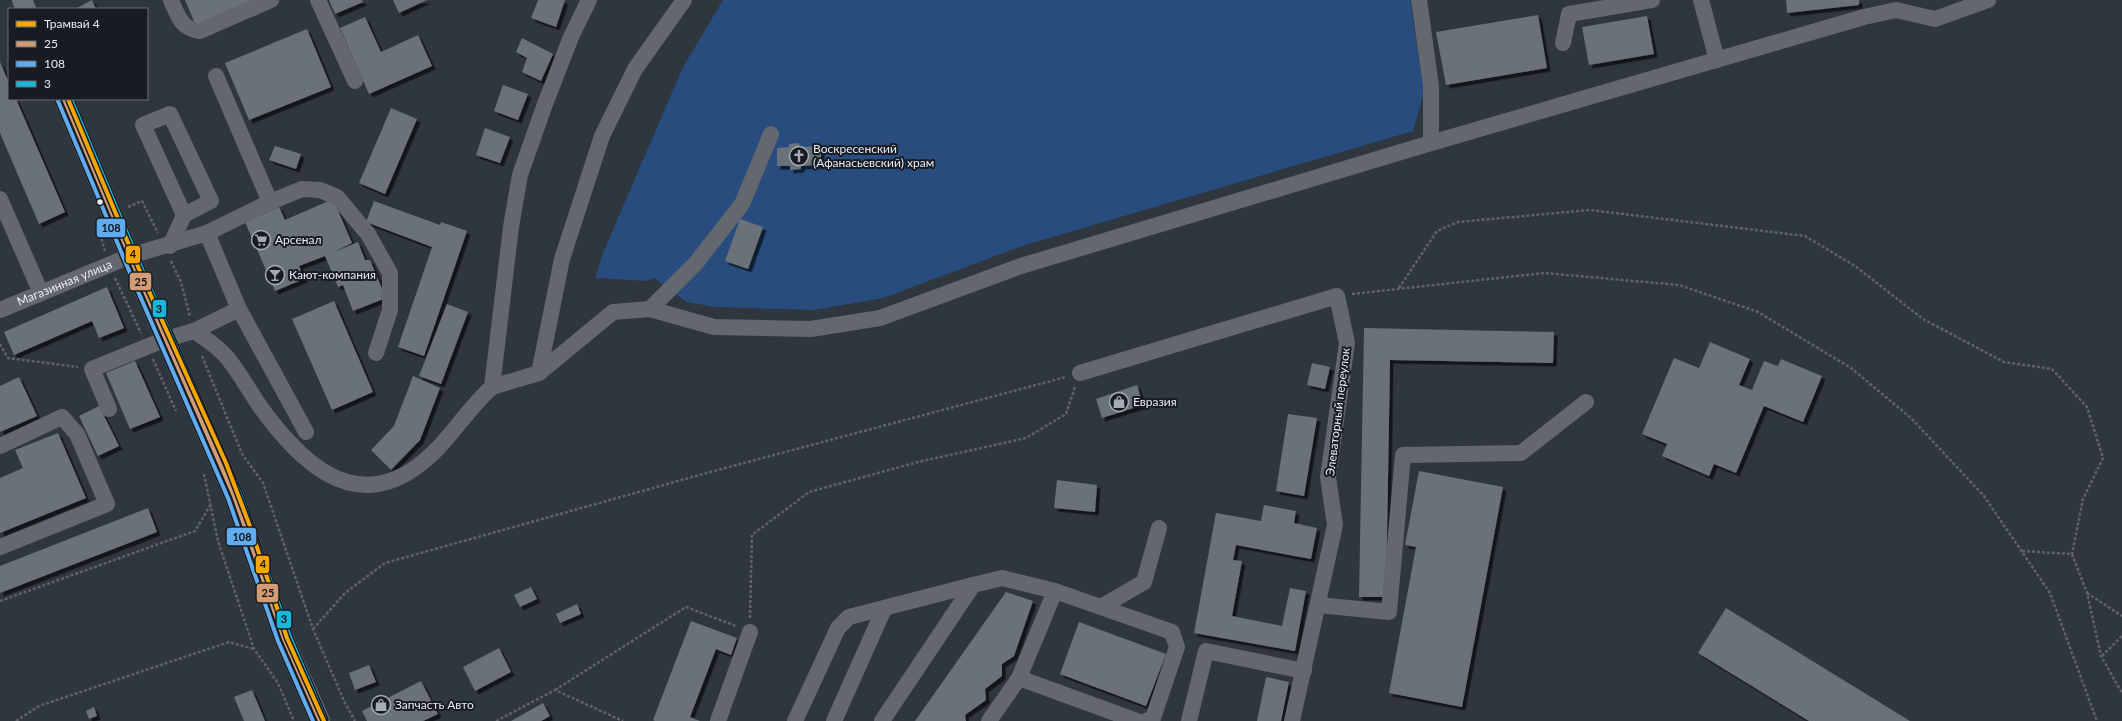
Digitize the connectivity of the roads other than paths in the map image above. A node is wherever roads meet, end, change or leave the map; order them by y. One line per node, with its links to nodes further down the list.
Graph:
1 (171, 0): 2 (street)
2 (271, 0)
3 (318, 0): 14 (street)
4 (589, 0): 33 (street)
5 (684, 0): 31 (street)
6 (1419, 0): 17 (street)
7 (1652, 0): 11 (street)
8 (1701, 0): 12 (street)
9 (1988, 0): 10 (street)
10 (1901, 5): 12 (street)
11 (1563, 43)
12 (1717, 60): 17 (street)
13 (216, 76): 19 (street)
14 (356, 81)
15 (64, 100): 23 (main road)
16 (771, 134): 26 (street)
17 (1431, 143): 26 (street)
18 (0, 199): 24 (street)
19 (270, 202): 21 (street, Магазинная улица); 30 (street, Магазинная улица)
20 (184, 215): 20 (street); 22 (street)
21 (208, 233): 22 (street, Магазинная улица); 25 (street)
22 (170, 246): 23 (street, Магазинная улица)
23 (130, 256): 24 (street, Магазинная улица); 29 (main road)
24 (41, 293): 27 (street, Магазинная улица)
25 (239, 309): 28 (street); 36 (street)
26 (650, 309): 31 (street)
27 (0, 310)
28 (194, 331): 29 (street); 33 (street)
29 (166, 340): 35 (street); 48 (main road)
30 (376, 353)
31 (539, 373): 33 (street)
32 (1080, 373): 42 (street, Элеваторный переулок)
33 (492, 387)
34 (1586, 402): 42 (street)
35 (109, 409)
36 (306, 432)
37 (0, 446): 39 (street)
38 (1159, 528): 43 (street)
39 (0, 547)
40 (973, 585): 41 (street); 44 (street); 52 (street)
41 (1056, 591): 43 (street); 47 (street)
42 (1318, 605): 46 (street, Элеваторный переулок)
43 (1101, 607): 55 (street)
44 (884, 609): 50 (street); 51 (street)
45 (750, 632): 49 (street)
46 (1304, 671): 56 (street); 57 (street, Элеваторный переулок)
47 (1019, 678): 53 (street); 54 (street)
48 (320, 721)
49 (718, 721)
50 (795, 721)
51 (834, 721)
52 (882, 721)
53 (989, 721)
54 (1137, 721)
55 (1146, 721)
56 (1189, 721)
57 (1292, 721)

